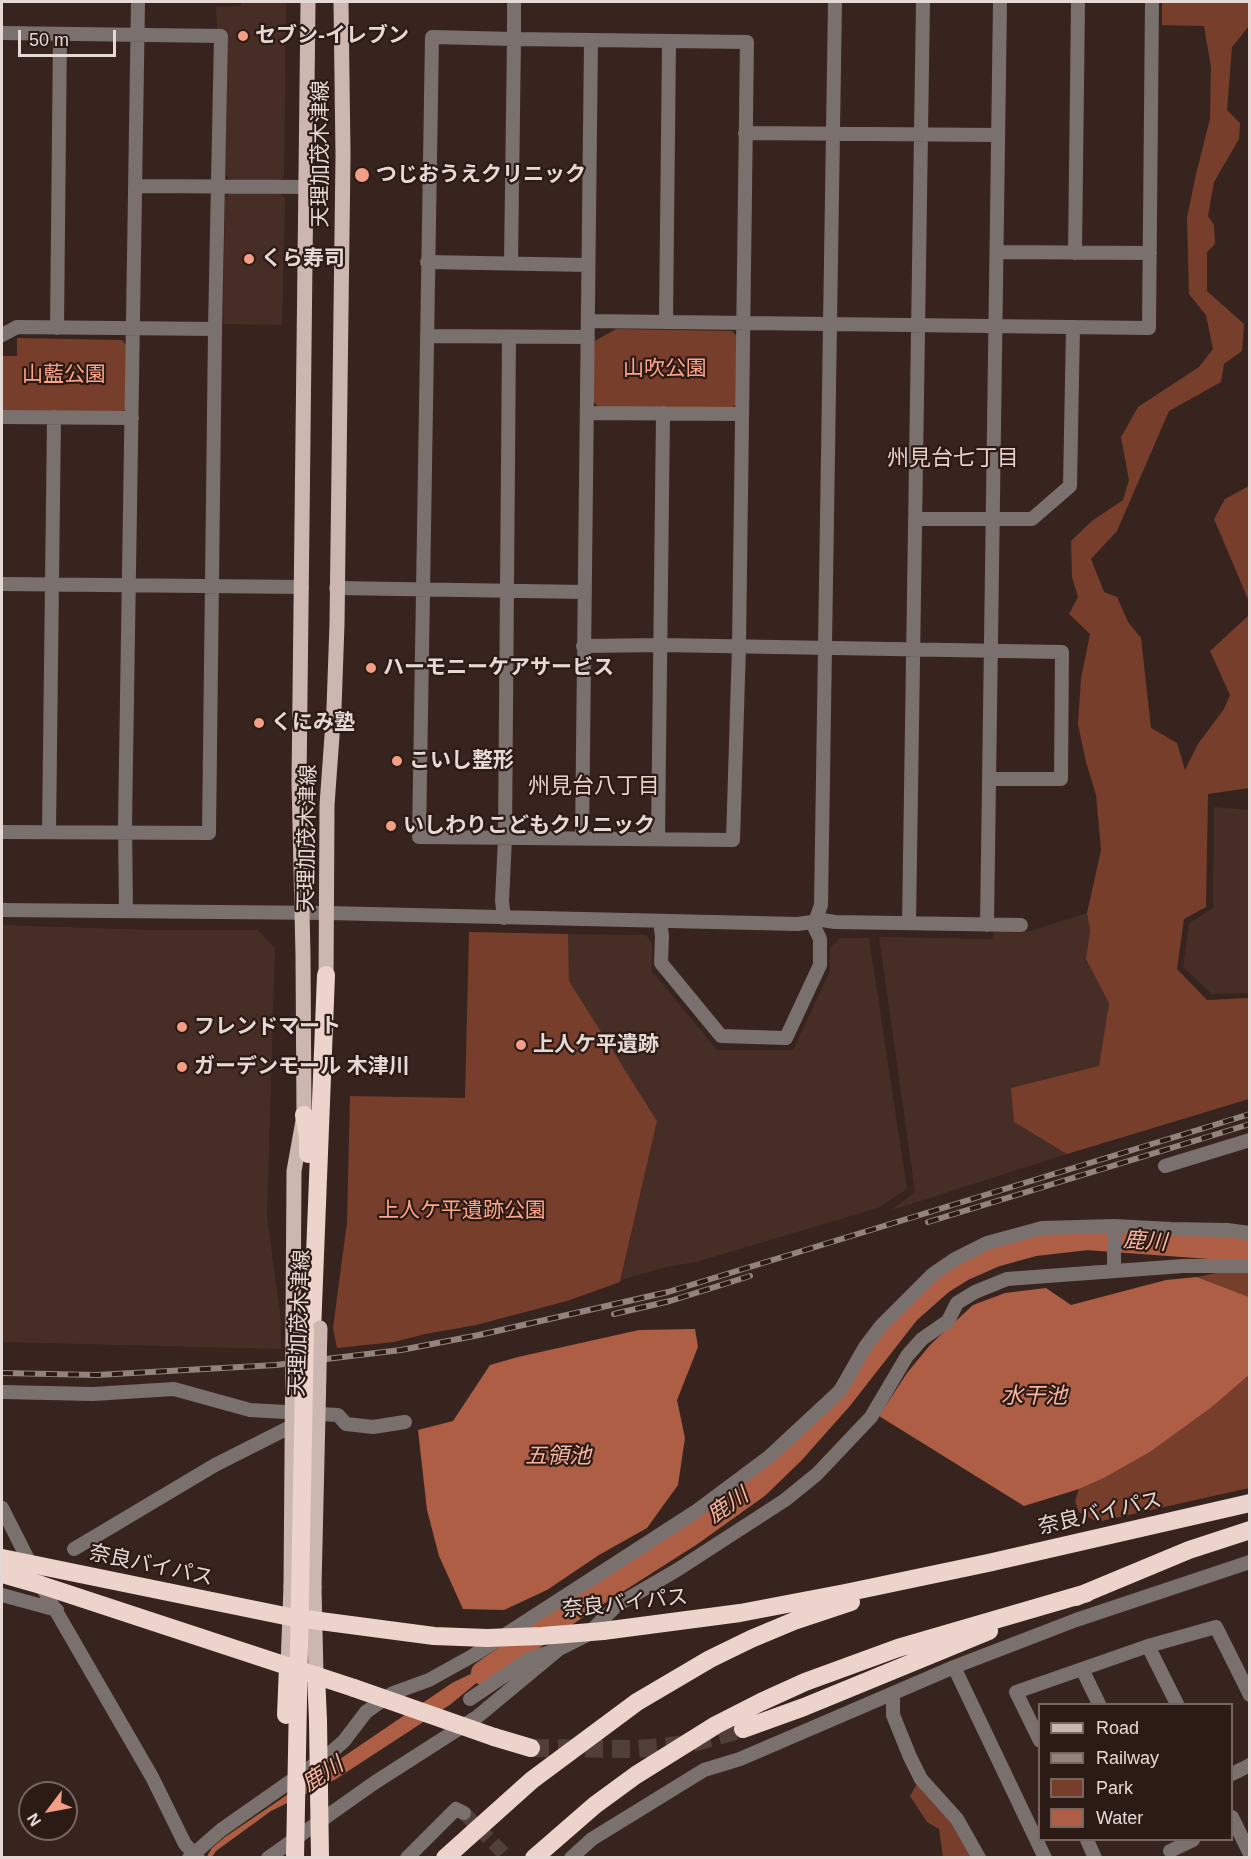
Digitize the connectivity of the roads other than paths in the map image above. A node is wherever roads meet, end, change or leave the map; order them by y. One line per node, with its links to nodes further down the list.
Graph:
1 (138, 2): 12 (street)
2 (308, 2): 22 (main road, 天理加茂木津線)
3 (341, 2): 56 (main road, 天理加茂木津線)
4 (514, 2): 13 (street)
5 (835, 2): 17 (street)
6 (923, 2): 18 (street)
7 (1000, 2): 19 (street)
8 (1078, 2): 24 (street)
9 (1152, 2): 25 (street)
10 (2, 33): 11 (street)
11 (60, 34): 12 (street); 36 (street)
12 (137, 35): 20 (street); 21 (street)
13 (514, 39): 14 (street); 26 (street); 27 (street)
14 (591, 40): 15 (street); 28 (street)
15 (669, 42): 16 (street); 30 (street)
16 (745, 133): 17 (street); 31 (street)
17 (833, 133): 18 (street); 32 (street)
18 (921, 134): 19 (street); 33 (street)
19 (998, 135): 23 (street)
20 (136, 186): 21 (street); 37 (street)
21 (219, 186): 22 (street); 38 (street)
22 (307, 187): 55 (main road, 天理加茂木津線)
23 (997, 252): 24 (street); 34 (street)
24 (1075, 253): 25 (street)
25 (1150, 254): 35 (street)
26 (427, 262): 27 (street); 40 (street)
27 (511, 263): 28 (street)
28 (588, 265): 29 (street)
29 (588, 321): 30 (street); 42 (street)
30 (666, 321): 31 (street)
31 (743, 322): 32 (street); 45 (street)
32 (831, 323): 33 (street); 63 (street)
33 (918, 325): 34 (street); 49 (street)
34 (996, 326): 35 (street); 50 (street)
35 (1073, 327): 50 (street)
36 (57, 328): 37 (street); 39 (street)
37 (134, 329): 38 (street); 48 (street)
38 (215, 329): 54 (street)
39 (2, 335)
40 (427, 336): 41 (street); 57 (street)
41 (509, 337): 42 (street); 58 (street)
42 (588, 337): 43 (street)
43 (587, 413): 44 (street); 59 (street)
44 (663, 413): 45 (street); 60 (street)
45 (742, 414): 62 (street)
46 (2, 417): 47 (street)
47 (54, 417): 48 (street); 52 (street)
48 (132, 418): 53 (street)
49 (915, 519): 50 (street); 64 (street)
50 (993, 519): 65 (street)
51 (2, 584): 52 (street)
52 (52, 584): 53 (street); 68 (street)
53 (130, 585): 54 (street); 69 (street)
54 (213, 586): 55 (street); 69 (street)
55 (302, 587): 75 (main road, 天理加茂木津線)
56 (336, 588): 57 (street); 76 (main road, 天理加茂木津線)
57 (423, 590): 58 (street); 70 (street)
58 (506, 591): 59 (street); 70 (street)
59 (585, 592): 61 (street)
60 (661, 645): 61 (street); 62 (street); 72 (street)
61 (583, 646): 71 (street)
62 (739, 646): 63 (street); 72 (street)
63 (826, 648): 64 (street); 78 (street)
64 (913, 649): 65 (street); 80 (street)
65 (991, 650): 66 (street); 66 (street)
66 (989, 779): 81 (street)
67 (2, 832): 68 (street)
68 (49, 832): 69 (street)
69 (126, 833): 74 (street)
70 (505, 838): 71 (street); 77 (street)
71 (582, 838): 72 (street)
72 (658, 839)
73 (2, 910): 74 (street)
74 (126, 911): 75 (street)
75 (302, 913): 76 (street); 84 (main road, 天理加茂木津線)
76 (327, 913): 77 (street); 83 (main road, 天理加茂木津線)
77 (504, 918): 79 (street)
78 (814, 920): 79 (street); 79 (street); 80 (street)
79 (660, 921)
80 (909, 923): 81 (street)
81 (987, 925): 82 (street)
82 (1021, 926)
83 (326, 975): 91 (highway)
84 (304, 1114): 91 (highway)
85 (1250, 1140): 86 (street)
86 (1165, 1166)
87 (1114, 1226): 88 (street); 90 (street); 132 (street)
88 (1250, 1233)
89 (1250, 1266): 90 (street)
90 (1114, 1271): 111 (street)
91 (308, 1329): 108 (main road, 天理加茂木津線, bridge); 109 (main road, 天理加茂木津線, bridge); 135 (highway, bridge); 136 (highway)
92 (2, 1392): 93 (street)
93 (306, 1413): 94 (street); 98 (street)
94 (405, 1422)
95 (1250, 1503): 102 (highway, 奈良バイパス)
96 (2, 1508): 101 (street)
97 (1250, 1530): 105 (highway)
98 (74, 1549)
99 (2, 1558): 101 (highway, 奈良バイパス)
100 (1250, 1562): 113 (street)
101 (30, 1563): 104 (street); 108 (highway, 奈良バイパス)
102 (988, 1563): 109 (highway, 奈良バイパス, bridge); 139 (highway)
103 (2, 1574): 104 (highway)
104 (41, 1585): 107 (street); 112 (highway)
105 (1087, 1593): 121 (highway); 140 (highway)
106 (2, 1595): 107 (street)
107 (57, 1610): 132 (street)
108 (290, 1617): 109 (highway, 奈良バイパス); 112 (main road, 天理加茂木津線)
109 (315, 1621): 115 (main road, 天理加茂木津線)
110 (1148, 1646): 114 (street); 117 (street); 120 (street)
111 (559, 1649): 118 (street); 133 (street)
112 (288, 1666): 115 (highway); 134 (highway)
113 (954, 1667): 116 (street); 143 (street)
114 (1082, 1669): 119 (street); 122 (street)
115 (316, 1675): 123 (highway, bridge); 137 (highway, bridge)
116 (893, 1693): 141 (street); 142 (street)
117 (1250, 1695)
118 (470, 1699)
119 (1099, 1703)
120 (1176, 1703)
121 (743, 1730)
122 (1038, 1738)
123 (531, 1748)
124 (1250, 1765): 125 (street)
125 (1233, 1774)
126 (464, 1813): 138 (street)
127 (1233, 1821): 131 (street)
128 (1091, 1841): 144 (street)
129 (1188, 1841): 130 (street)
130 (1169, 1849)
131 (1250, 1854)
132 (195, 1856)
133 (268, 1857)
134 (284, 1857)
135 (295, 1857)
136 (308, 1857)
137 (320, 1857)
138 (407, 1857)
139 (445, 1857)
140 (534, 1857)
141 (571, 1857)
142 (979, 1857)
143 (1045, 1857)
144 (1095, 1857)

